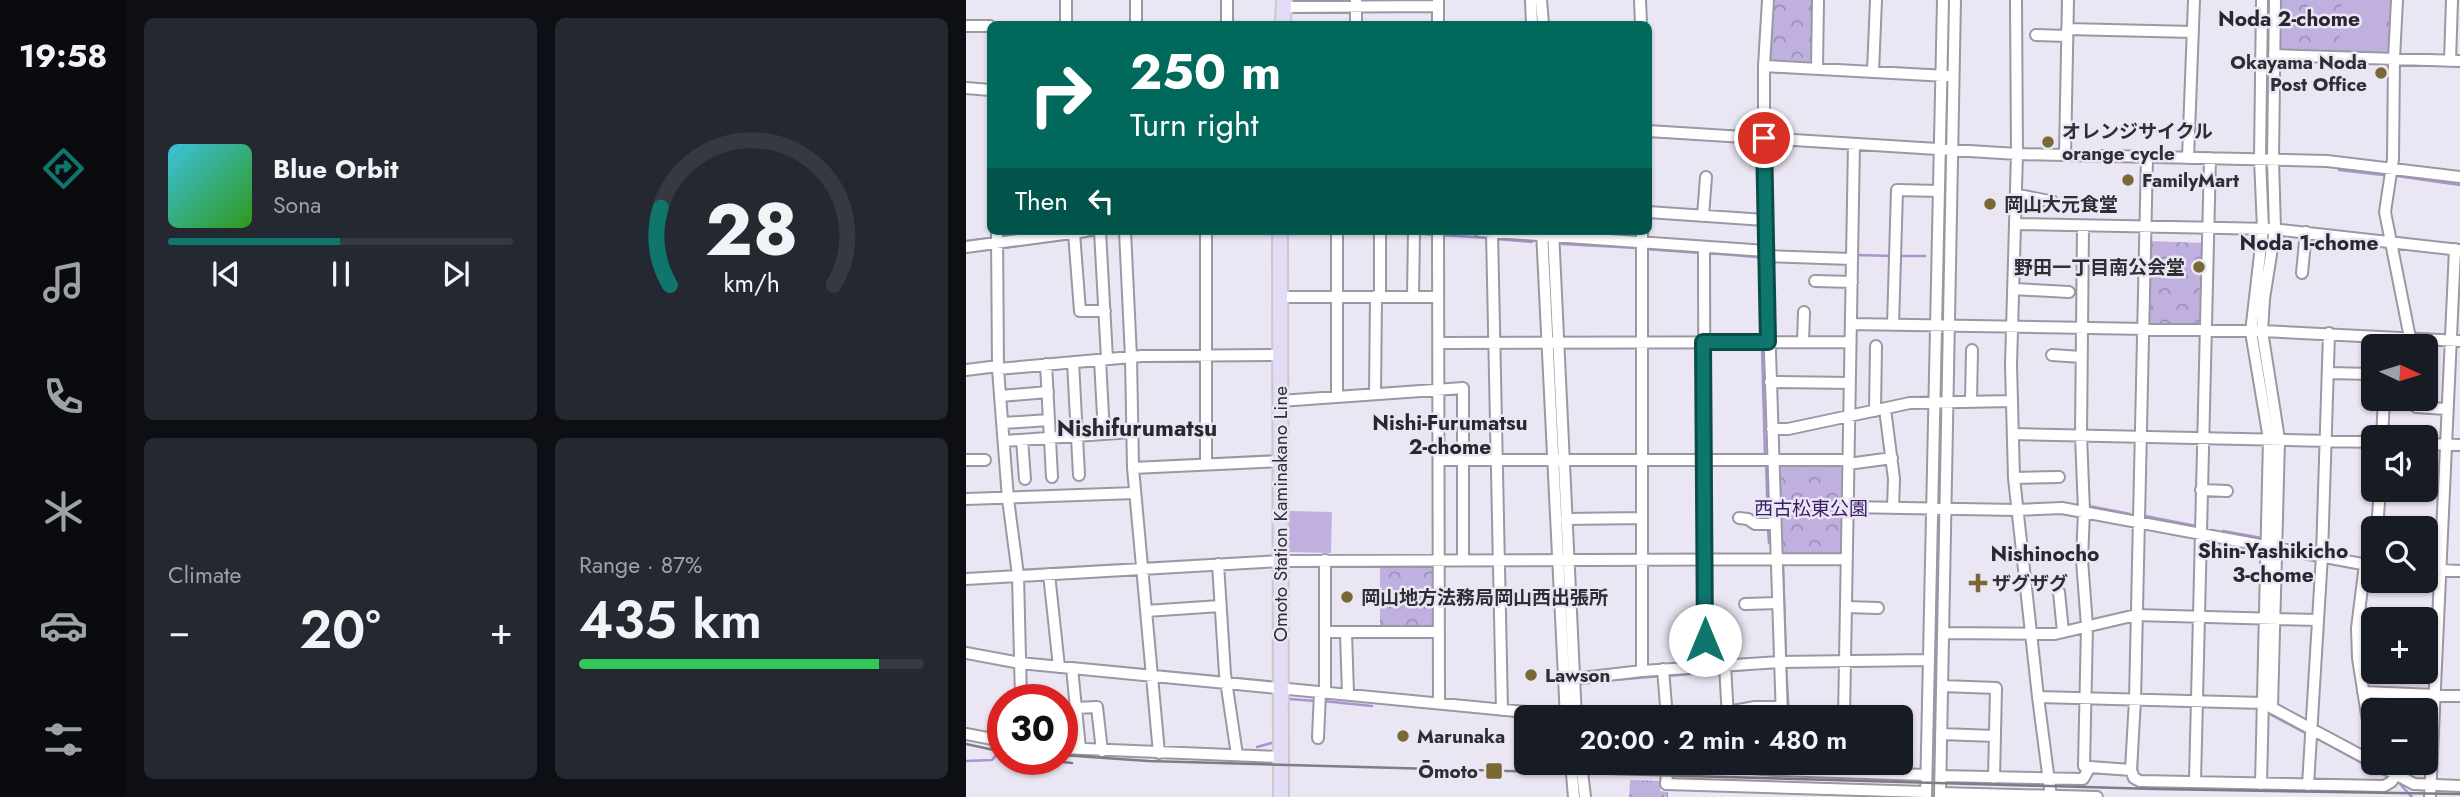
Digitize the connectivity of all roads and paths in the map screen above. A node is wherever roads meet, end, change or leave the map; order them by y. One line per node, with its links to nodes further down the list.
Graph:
1 (1066, 0): 22 (street)
2 (1136, 0): 23 (street)
3 (1227, 0): 24 (street)
4 (1531, 0): 27 (street)
5 (1541, 0): 28 (street)
6 (1640, 0): 29 (street)
7 (1768, 0): 38 (street)
8 (1818, 0): 39 (street)
9 (1876, 0): 40 (street)
10 (1943, 0): 41 (street)
11 (1955, 0): 42 (street)
12 (2016, 0): 49 (street)
13 (2068, 0): 32 (street)
14 (2194, 0): 33 (street)
15 (2262, 0): 54 (street)
16 (2275, 0): 35 (street)
17 (2397, 0): 36 (street)
18 (2452, 0): 37 (street)
19 (1356, 3): 20 (street); 21 (street); 25 (street)
20 (1438, 3): 26 (street)
21 (1284, 4)
22 (1066, 21)
23 (1136, 21)
24 (1227, 21)
25 (1356, 21)
26 (1438, 21)
27 (1532, 21)
28 (1543, 21)
29 (1641, 21)
30 (966, 26): 31 (street)
31 (987, 26)
32 (2067, 32): 33 (street); 34 (street); 50 (street)
33 (2193, 32): 52 (street)
34 (2036, 35)
35 (2274, 55): 36 (street); 54 (street)
36 (2393, 59): 37 (street); 55 (street)
37 (2455, 61)
38 (1764, 66): 39 (street); 46 (street)
39 (1817, 69): 40 (street)
40 (1873, 72): 41 (street)
41 (1941, 75): 42 (street); 48 (street)
42 (1953, 76): 48 (street)
43 (966, 88): 44 (street)
44 (987, 90)
45 (1652, 131): 46 (street)
46 (1764, 138): 47 (street); 63 (street)
47 (1854, 144): 48 (street); 91 (street)
48 (1946, 150): 49 (street); 58 (street); 107 (street)
49 (2017, 154): 50 (street); 59 (street)
50 (2065, 155): 51 (street)
51 (2147, 157): 52 (street); 66 (street)
52 (2188, 158): 53 (street)
53 (2210, 158): 54 (street); 67 (street)
54 (2266, 160): 55 (street); 68 (street)
55 (2391, 167): 57 (street); 85 (street)
56 (1706, 177): 62 (street)
57 (2460, 177)
58 (1939, 191): 105 (street); 106 (street)
59 (2016, 195): 60 (street); 64 (street)
60 (2052, 201)
61 (1652, 212): 62 (street)
62 (1703, 216): 63 (street)
63 (1765, 220): 90 (street)
64 (2015, 224): 65 (street); 95 (street)
65 (2083, 226): 66 (street); 109 (street)
66 (2145, 227): 67 (street); 110 (street)
67 (2207, 228): 68 (street); 111 (street)
68 (2269, 229): 69 (street); 112 (street)
69 (2306, 233): 85 (street); 92 (street)
70 (1071, 235): 84 (street); 102 (street)
71 (1100, 235): 102 (street)
72 (1126, 235): 131 (street)
73 (1206, 235): 130 (street)
74 (1280, 235): 98 (main road, Omoto Station Kaminakano Line)
75 (1337, 235): 101 (street)
76 (1380, 235): 97 (street)
77 (1414, 235): 99 (street)
78 (1438, 235): 100 (street)
79 (1511, 235): 83 (street)
80 (1548, 235): 116 (street)
81 (1548, 235): 117 (street)
82 (1567, 235): 86 (street)
83 (1492, 236): 119 (street)
84 (997, 237): 87 (street); 136 (street)
85 (2389, 241): 88 (street); 114 (street)
86 (1642, 243): 89 (street); 120 (street)
87 (966, 247)
88 (2457, 249): 118 (street)
89 (1704, 251): 90 (street); 121 (street)
90 (1766, 253): 91 (street); 122 (street)
91 (1852, 258): 94 (street)
92 (2302, 273)
93 (1815, 281): 94 (street)
94 (1852, 282): 104 (street)
95 (2013, 289): 96 (street); 108 (street)
96 (2069, 292)
97 (1378, 296): 99 (street); 101 (street); 144 (street)
98 (1280, 297): 101 (street); 128 (main road, Omoto Station Kaminakano Line)
99 (1413, 297): 100 (street)
100 (1438, 297): 125 (street)
101 (1336, 298): 146 (street)
102 (1105, 311): 133 (street)
103 (1804, 312): 123 (street)
104 (1851, 324): 105 (street); 124 (street)
105 (1893, 325): 106 (street)
106 (1936, 326): 107 (street); 150 (street)
107 (1949, 326): 108 (street); 151 (street)
108 (2012, 327): 109 (street); 148 (street)
109 (2080, 328): 110 (street); 132 (street)
110 (2143, 330): 111 (street); 164 (street)
111 (2206, 331): 112 (street); 166 (street)
112 (2257, 332): 113 (street); 167 (street)
113 (2329, 333): 115 (street); 138 (street)
114 (2409, 334)
115 (2361, 338)
116 (1546, 341): 117 (street); 119 (street); 176 (street)
117 (1559, 341): 120 (street); 176 (street)
118 (2455, 341): 153 (street)
119 (1494, 342): 125 (street); 183 (street)
120 (1642, 342): 121 (street); 177 (street)
121 (1703, 342): 122 (street); 184 (street)
122 (1764, 342): 123 (street); 140 (street)
123 (1803, 342): 124 (street)
124 (1850, 342): 141 (street)
125 (1439, 343): 142 (street)
126 (1876, 346): 154 (street)
127 (1972, 350): 149 (street)
128 (1280, 355): 130 (street); 147 (main road, Omoto Station Kaminakano Line)
129 (2052, 355): 132 (street)
130 (1206, 356): 131 (street); 187 (street)
131 (1131, 357): 133 (street); 159 (street)
132 (2081, 357): 162 (street)
133 (1104, 360): 134 (street); 160 (street)
134 (1073, 362): 135 (street); 163 (street)
135 (1046, 364): 136 (street); 143 (street)
136 (998, 368): 137 (street); 145 (street)
137 (966, 370)
138 (2328, 373): 139 (street); 171 (street)
139 (2361, 374)
140 (1770, 382): 141 (street); 158 (street)
141 (1850, 383): 155 (street)
142 (1438, 390): 144 (street); 181 (street); 182 (street)
143 (1048, 392): 145 (street); 156 (street)
144 (1375, 394): 146 (street)
145 (1000, 396): 157 (street)
146 (1337, 397): 147 (street)
147 (1280, 401): 180 (main road, Omoto Station Kaminakano Line)
148 (2012, 401): 149 (street); 161 (street)
149 (1971, 402): 151 (street)
150 (1935, 403): 151 (street); 154 (street); 201 (street)
151 (1947, 403): 202 (street)
152 (2438, 408): 153 (street)
153 (2446, 409): 173 (street)
154 (1880, 410): 155 (street); 175 (street)
155 (1849, 417): 158 (street); 186 (street)
156 (1049, 420): 157 (street); 165 (street)
157 (1003, 423): 169 (street)
158 (1772, 429): 185 (street)
159 (1132, 432): 160 (street); 188 (street)
160 (1104, 434): 163 (street)
161 (2013, 434): 162 (street); 192 (street)
162 (2081, 435): 164 (street); 204 (street)
163 (1077, 436): 165 (street); 189 (street)
164 (2140, 436): 166 (street); 208 (street)
165 (1050, 438): 168 (street); 190 (street)
166 (2203, 438): 167 (street); 194 (street)
167 (2274, 439): 171 (street); 211 (street)
168 (1022, 440): 169 (street); 193 (street)
169 (1004, 441): 198 (street)
170 (2361, 442): 171 (street)
171 (2325, 443): 212 (street)
172 (2438, 444): 173 (street)
173 (2444, 444): 174 (street); 226 (street)
174 (2460, 445)
175 (1892, 458): 186 (street); 200 (street)
176 (1558, 459): 177 (street); 183 (street); 207 (street); 213 (street)
177 (1642, 459): 184 (street); 205 (street)
178 (966, 460): 179 (street)
179 (985, 460)
180 (1280, 460): 187 (street); 221 (main road, Omoto Station Kaminakano Line)
181 (1439, 460): 182 (street); 218 (street)
182 (1463, 460): 183 (street); 219 (street)
183 (1496, 460): 220 (street)
184 (1704, 460): 185 (street); 215 (street)
185 (1768, 460): 186 (street); 209 (street)
186 (1848, 462): 199 (street)
187 (1206, 464): 188 (street)
188 (1133, 468): 196 (street)
189 (1079, 475)
190 (1052, 477)
191 (2059, 477): 192 (street)
192 (2014, 478): 203 (street)
193 (1025, 479)
194 (2202, 490): 195 (street); 210 (street)
195 (2227, 491)
196 (1135, 493): 198 (street); 225 (street)
197 (966, 499): 198 (street)
198 (1008, 499): 229 (street)
199 (1847, 507): 200 (street); 217 (street)
200 (1893, 508): 201 (street)
201 (1933, 509): 202 (street); 251 (street)
202 (1946, 509): 203 (street); 248 (street)
203 (2017, 510): 204 (street); 249 (street)
204 (2084, 511): 208 (street); 243 (street)
205 (1642, 518): 207 (street); 214 (street)
206 (1739, 518): 209 (street)
207 (1566, 519): 213 (street)
208 (2138, 521): 210 (street); 239 (street)
209 (1771, 524): 216 (street)
210 (2201, 533): 211 (street); 240 (street)
211 (2272, 545): 212 (street); 241 (street)
212 (2322, 555): 223 (street); 242 (street)
213 (1563, 559): 214 (street); 220 (street); 262 (street); 279 (street)
214 (1642, 559): 215 (street); 259 (street)
215 (1704, 559): 216 (street); 256 (street)
216 (1776, 559): 217 (street); 233 (street)
217 (1847, 559): 236 (street)
218 (1439, 560): 219 (street); 222 (street); 246 (street)
219 (1463, 560): 220 (street)
220 (1499, 560): 287 (street)
221 (1280, 561): 222 (street); 224 (street); 267 (main road, Omoto Station Kaminakano Line)
222 (1325, 561): 244 (street)
223 (2361, 563)
224 (1219, 564): 225 (street); 235 (street)
225 (1142, 568): 228 (street); 238 (street)
226 (2439, 570): 227 (street); 270 (street)
227 (2460, 571)
228 (1049, 574): 229 (street); 255 (street)
229 (1018, 575): 230 (street); 253 (street)
230 (966, 579)
231 (2059, 592): 247 (street)
232 (2364, 593): 268 (street)
233 (1778, 603): 234 (street); 254 (street)
234 (1745, 604)
235 (1220, 606): 238 (street); 263 (street)
236 (1846, 607): 237 (street); 252 (street)
237 (1878, 608)
238 (1146, 611): 261 (street)
239 (2136, 615): 240 (street); 243 (street); 276 (street)
240 (2199, 617): 241 (street); 278 (street)
241 (2270, 618): 242 (street); 285 (street)
242 (2317, 620): 292 (street)
243 (2087, 626): 247 (street); 275 (street)
244 (1326, 632): 245 (street); 272 (street)
245 (1346, 632): 246 (street); 269 (street)
246 (1439, 632): 277 (street)
247 (2063, 632): 249 (street)
248 (1943, 633): 249 (street); 266 (street)
249 (2032, 635): 273 (street)
250 (966, 653): 253 (street)
251 (1928, 660): 252 (street); 308 (street)
252 (1845, 661): 254 (street); 284 (street)
253 (1020, 663): 255 (street); 264 (street)
254 (1782, 664): 258 (street); 283 (street)
255 (1059, 667): 257 (street)
256 (1705, 667): 258 (street); 260 (street)
257 (1072, 668): 261 (street); 265 (street)
258 (1725, 669): 282 (street)
259 (1642, 671): 260 (street); 262 (street)
260 (1664, 673): 281 (street)
261 (1151, 676): 263 (street); 298 (street)
262 (1573, 679): 280 (street)
263 (1227, 682): 267 (street); 299 (street)
264 (1020, 684)
265 (1073, 684)
266 (1942, 687): 291 (street); 293 (street)
267 (1281, 688): 272 (street); 301 (main road, Omoto Station Kaminakano Line)
268 (2363, 692): 270 (street); 274 (street)
269 (1348, 694): 272 (street); 277 (street)
270 (2434, 695): 271 (street); 318 (street)
271 (2460, 696)
272 (1321, 697): 295 (street)
273 (2038, 697): 275 (street); 313 (street)
274 (2364, 698)
275 (2086, 699): 276 (street); 302 (street)
276 (2134, 700): 278 (street); 303 (street)
277 (1439, 702): 287 (street)
278 (2197, 702): 285 (street); 314 (street)
279 (1570, 705)
280 (1572, 705)
281 (1666, 705)
282 (1727, 705)
283 (1782, 705)
284 (1844, 705)
285 (2268, 706): 292 (street); 315 (street)
286 (1078, 708): 297 (street)
287 (1502, 710): 288 (street)
288 (1514, 711)
289 (1078, 733): 296 (street)
290 (966, 734): 294 (street)
291 (1941, 734): 293 (street); 311 (street)
292 (2311, 734): 300 (street); 316 (street)
293 (1996, 736): 312 (street)
294 (987, 738)
295 (1318, 738)
296 (1080, 749): 297 (street)
297 (1102, 751): 298 (street)
298 (1158, 753): 299 (street)
299 (1237, 755): 301 (street)
300 (2361, 756)
301 (1280, 757): 323 (main road, Omoto Station Kaminakano Line)
302 (2087, 769): 303 (street); 313 (street)
303 (2131, 770): 314 (street)
304 (1913, 774): 308 (street)
305 (1571, 775): 324 (street)
306 (1582, 775): 325 (street)
307 (1667, 775): 319 (street)
308 (1926, 775): 320 (street)
309 (2396, 775): 316 (street)
310 (2399, 775): 318 (street)
311 (1941, 776): 312 (street); 321 (street)
312 (1994, 778): 313 (street)
313 (2050, 780): 326 (street)
314 (2195, 782): 315 (street)
315 (2261, 784): 316 (street)
316 (2308, 785)
317 (2460, 786): 318 (street)
318 (2430, 791)
319 (1790, 792): 320 (street)
320 (1926, 794)
321 (1940, 795): 322 (street)
322 (2008, 796): 326 (street)
323 (1281, 797)
324 (1574, 797)
325 (1585, 797)
326 (2051, 797): 327 (street)
327 (2089, 797): 328 (street)
328 (2097, 797)

